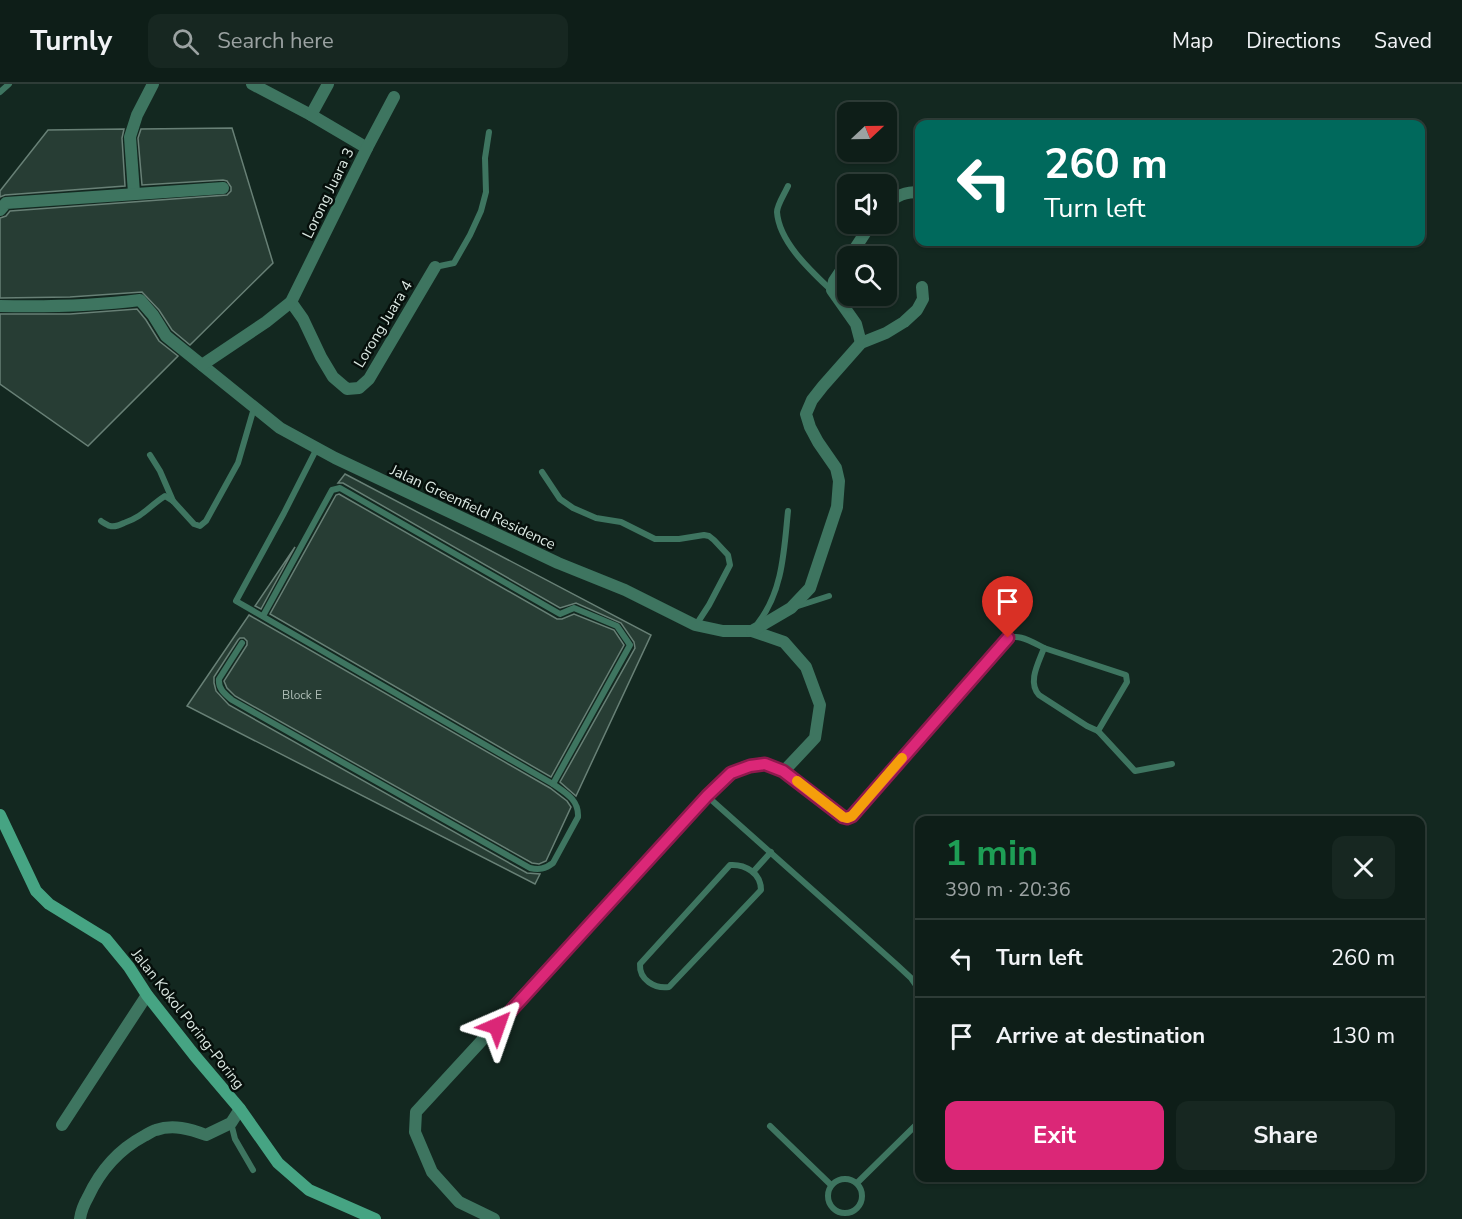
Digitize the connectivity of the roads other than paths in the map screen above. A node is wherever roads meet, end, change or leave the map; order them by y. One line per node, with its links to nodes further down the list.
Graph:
1 (9, 84): 5 (lane)
2 (153, 84): 13 (street)
3 (252, 84): 7 (street)
4 (328, 84): 7 (street)
5 (0, 92)
6 (394, 97): 9 (street, Lorong Juara 3)
7 (311, 115): 9 (street)
8 (489, 132): 16 (lane)
9 (367, 148): 20 (street, Lorong Juara 3)
10 (788, 186): 19 (lane)
11 (223, 188): 13 (street)
12 (915, 192): 14 (street)
13 (134, 193): 15 (street)
14 (897, 196)
15 (0, 210)
16 (435, 267): 20 (street, Lorong Juara 4)
17 (837, 276): 19 (street)
18 (922, 288): 22 (street)
19 (832, 290): 22 (street)
20 (291, 302): 23 (street)
21 (0, 306): 23 (street, Jalan Greenfield Residence)
22 (861, 343): 32 (street)
23 (202, 365): 24 (street, Jalan Greenfield Residence)
24 (254, 407): 25 (street, Jalan Greenfield Residence); 28 (lane)
25 (317, 448): 33 (lane); 34 (street, Jalan Greenfield Residence)
26 (150, 455): 28 (lane)
27 (542, 472): 34 (lane)
28 (173, 501): 30 (lane)
29 (788, 511): 35 (lane)
30 (101, 521)
31 (829, 596): 32 (lane)
32 (791, 608): 35 (street)
33 (263, 616): 41 (lane); 41 (lane)
34 (695, 625): 35 (street, Jalan Greenfield Residence)
35 (752, 631): 40 (street)
36 (242, 643): 41 (lane)
37 (1044, 648): 38 (lane); 38 (lane); 40 (lane)
38 (1098, 730): 39 (lane)
39 (1172, 764)
40 (783, 771): 42 (street)
41 (553, 784)
42 (707, 796): 44 (lane); 58 (street)
43 (0, 815): 47 (main road, Jalan Kokol Poring-Poring)
44 (771, 852): 45 (lane); 46 (lane)
45 (753, 872): 45 (lane)
46 (915, 984)
47 (147, 995): 48 (main road, Jalan Kokol Poring-Poring); 50 (street)
48 (240, 1109): 49 (street); 57 (main road, Jalan Kokol Poring-Poring)
49 (231, 1124): 53 (lane); 56 (street)
50 (62, 1125)
51 (770, 1126): 55 (lane)
52 (915, 1126): 54 (lane)
53 (253, 1170)
54 (857, 1183): 55 (lane); 55 (lane)
55 (831, 1185)
56 (80, 1219)
57 (375, 1219)
58 (494, 1219)

